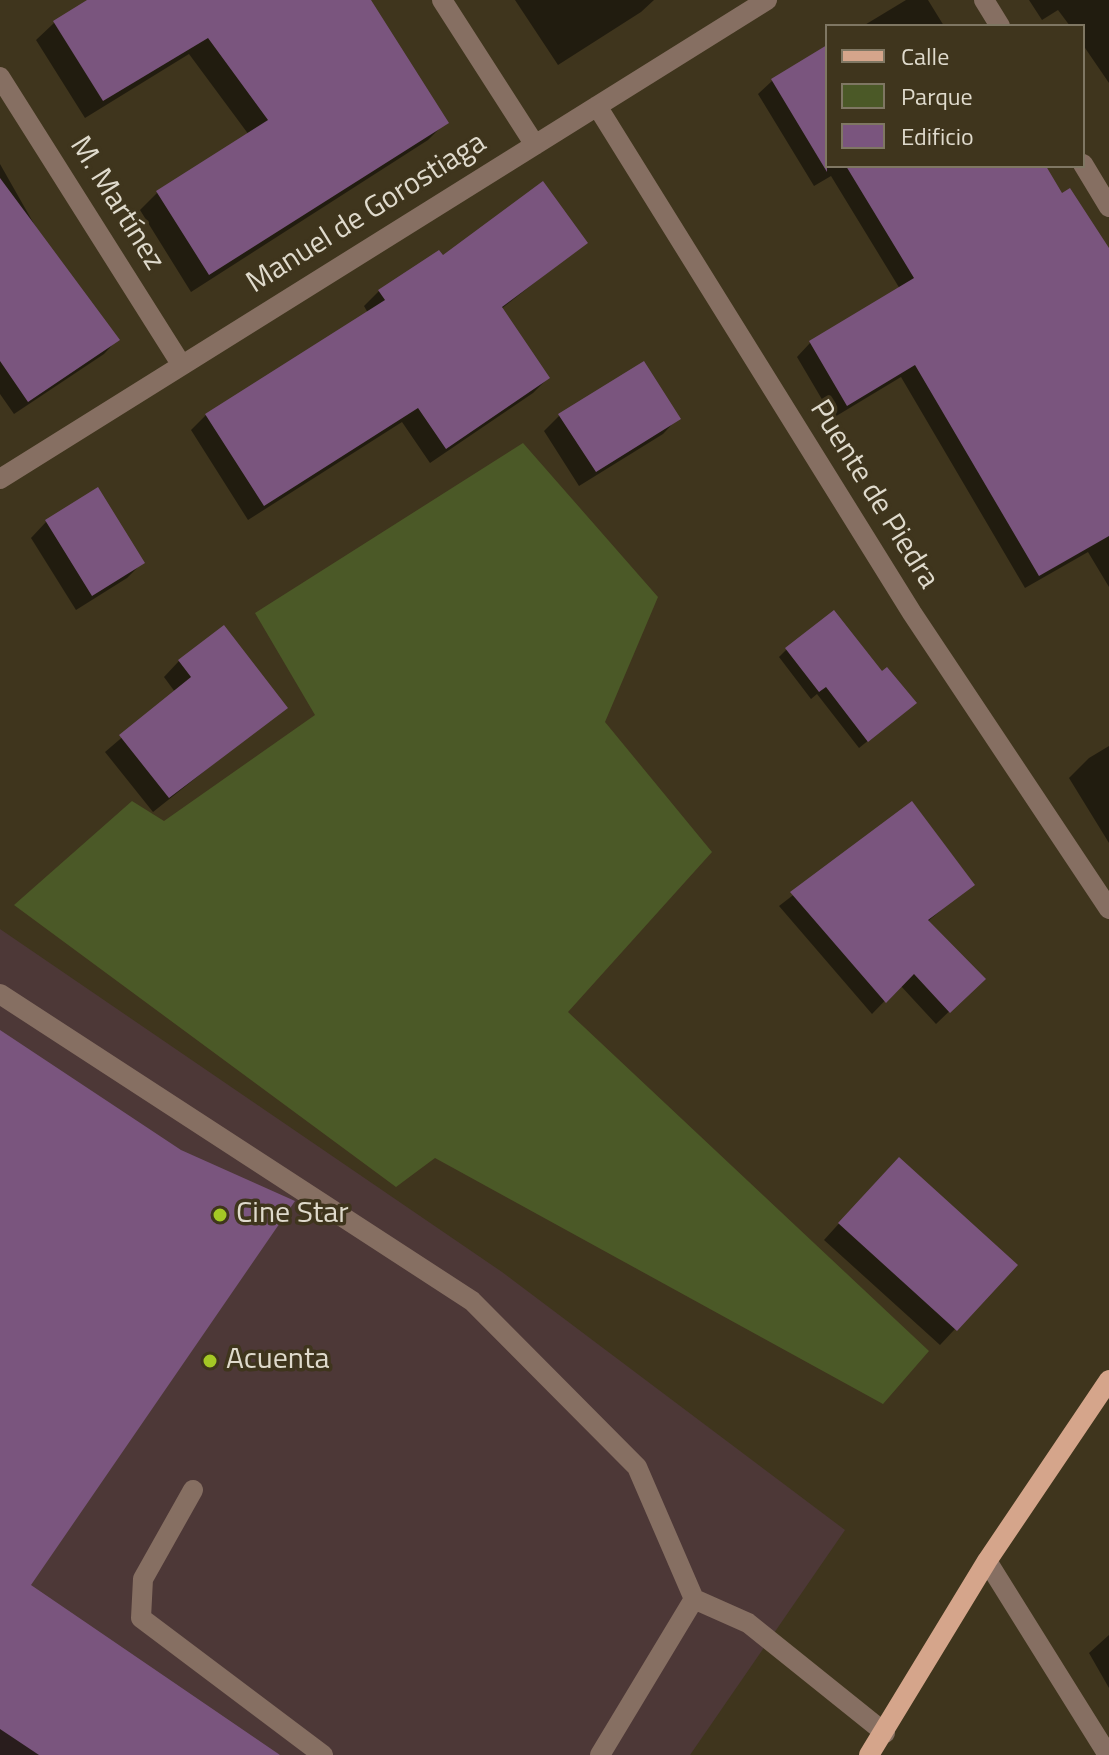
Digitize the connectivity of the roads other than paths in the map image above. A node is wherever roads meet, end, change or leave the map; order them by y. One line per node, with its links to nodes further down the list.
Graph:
1 (442, 0): 7 (street)
2 (767, 0): 6 (street, Manuel de Gorostiaga)
3 (984, 0): 4 (street)
4 (999, 24)
5 (0, 77): 10 (street, M. Martínez)
6 (597, 106): 7 (street, Manuel de Gorostiaga); 12 (street, Puente de Piedra)
7 (535, 145): 10 (street, Manuel de Gorostiaga)
8 (1085, 167): 9 (street)
9 (1109, 207)
10 (181, 364): 11 (street, Manuel de Gorostiaga)
11 (0, 479)
12 (1109, 909)
13 (0, 994): 17 (street)
14 (1109, 1380): 16 (main road)
15 (193, 1490): 19 (street)
16 (987, 1561): 18 (main road); 22 (street)
17 (694, 1599): 18 (street); 20 (street)
18 (885, 1733): 21 (main road)
19 (323, 1755)
20 (600, 1755)
21 (869, 1755)
22 (1108, 1755)

